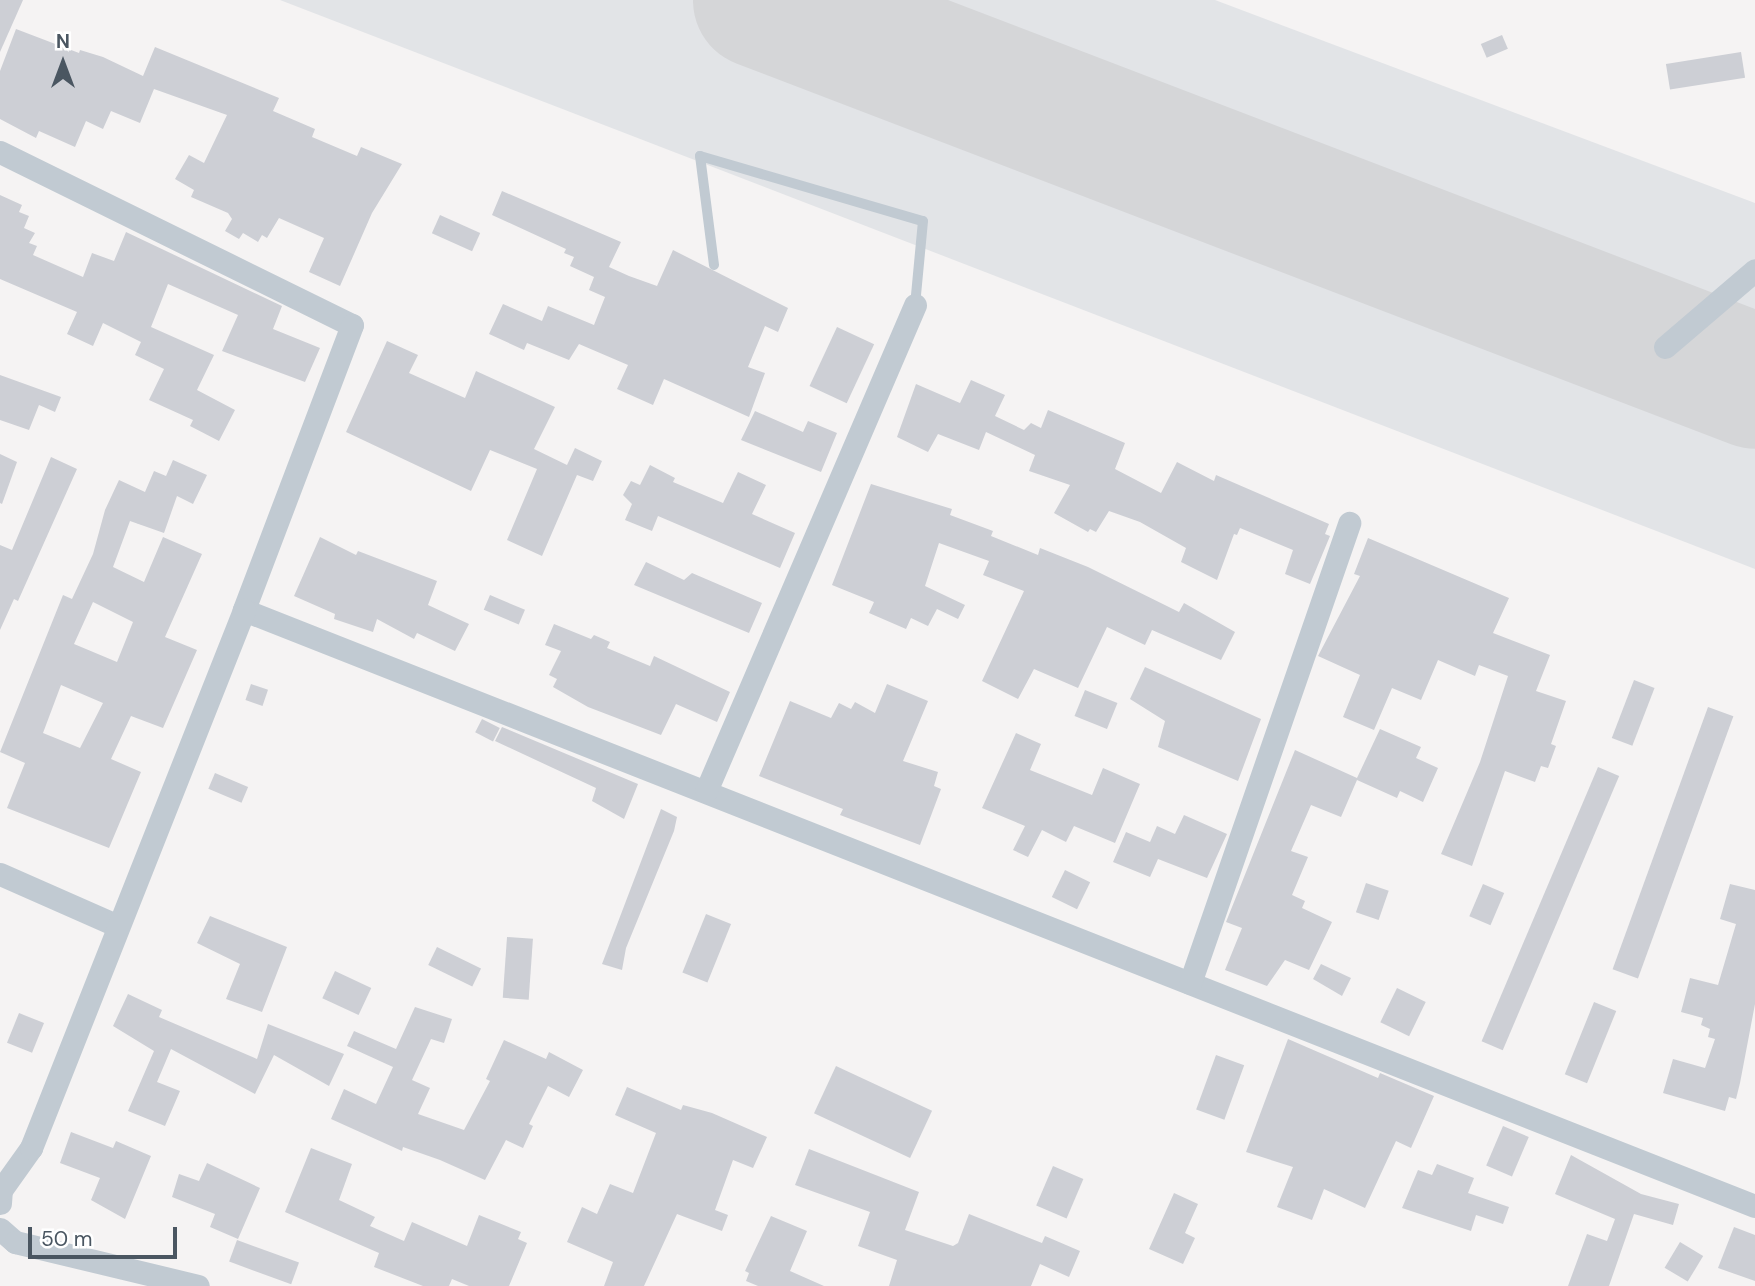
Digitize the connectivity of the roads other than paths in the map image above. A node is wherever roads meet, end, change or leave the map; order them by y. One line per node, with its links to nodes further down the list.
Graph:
1 (0, 152): 7 (street)
2 (714, 265): 4 (lane)
3 (1755, 270): 5 (street)
4 (915, 305): 8 (street)
5 (1665, 347)
6 (1349, 523): 11 (street)
7 (244, 610): 8 (street); 10 (street)
8 (706, 791): 11 (street)
9 (0, 874): 10 (street)
10 (118, 926): 12 (street)
11 (1190, 983): 13 (street)
12 (0, 1203)
13 (1755, 1206)
14 (0, 1229): 15 (street)
15 (198, 1286)

